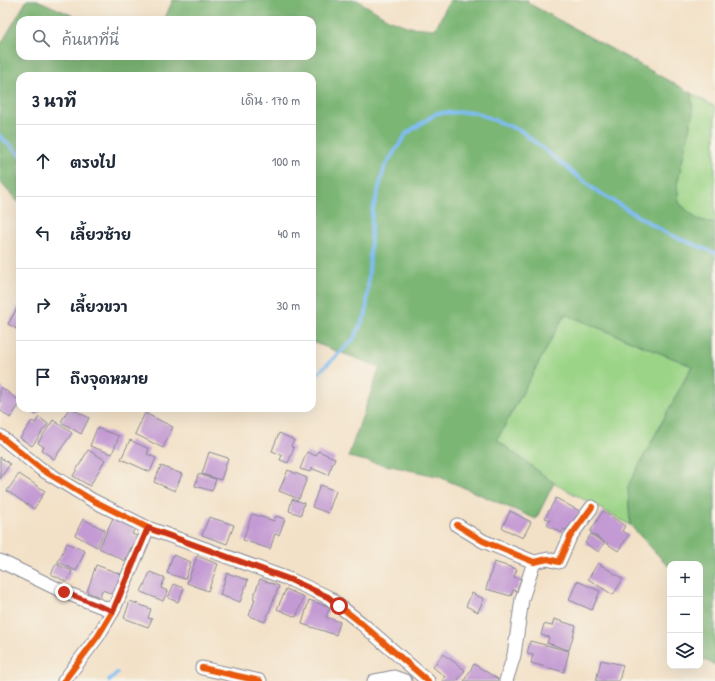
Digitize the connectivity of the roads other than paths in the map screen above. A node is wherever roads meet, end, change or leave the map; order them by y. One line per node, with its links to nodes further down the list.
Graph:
1 (0, 436): 4 (street)
2 (592, 507): 6 (street)
3 (457, 525): 6 (street)
4 (148, 528): 7 (street); 9 (street)
5 (0, 561): 7 (street)
6 (534, 562): 14 (street)
7 (113, 611): 10 (street)
8 (202, 668): 11 (street)
9 (424, 680)
10 (64, 681)
11 (260, 681)
12 (374, 681): 13 (street)
13 (405, 681)
14 (506, 681)

